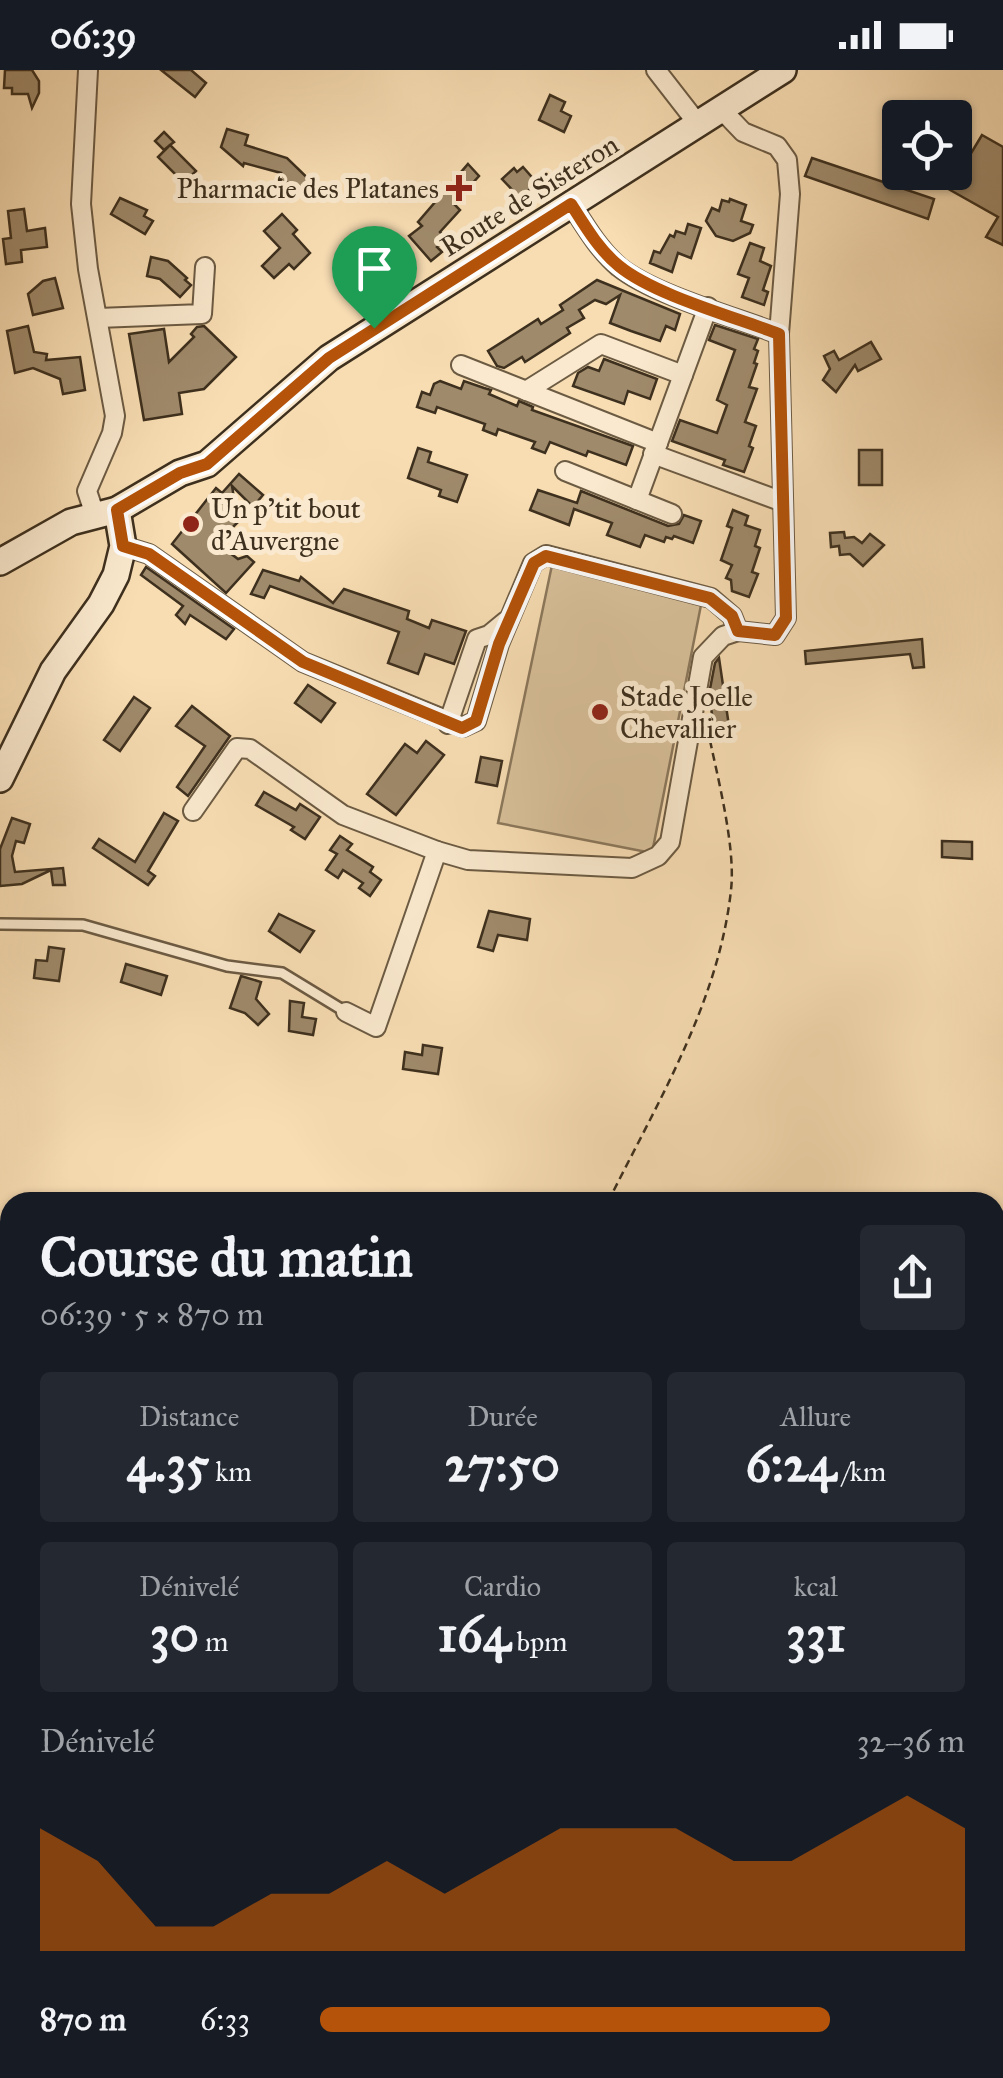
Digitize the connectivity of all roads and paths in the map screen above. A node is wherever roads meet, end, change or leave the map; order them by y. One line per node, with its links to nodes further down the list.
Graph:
1 (88, 70): 9 (street)
2 (656, 70): 5 (street)
3 (783, 70): 4 (main road, Route de Sisteron)
4 (722, 109): 5 (main road, Route de Sisteron); 10 (street)
5 (698, 124): 6 (main road, Route de Sisteron)
6 (571, 204): 8 (street); 18 (main road, Route de Sisteron)
7 (205, 267): 9 (street)
8 (708, 307): 10 (street); 12 (street)
9 (98, 318): 18 (street)
10 (779, 334): 17 (street)
11 (461, 366): 13 (street)
12 (683, 374): 13 (street); 14 (street)
13 (526, 390): 14 (street)
14 (656, 449): 16 (street); 17 (street)
15 (565, 471): 16 (street)
16 (637, 500): 19 (street)
17 (783, 502): 23 (street)
18 (106, 513): 20 (main road); 21 (main road, Route de Sisteron)
19 (672, 514)
20 (123, 546): 25 (street); 26 (main road)
21 (0, 562)
22 (512, 617): 23 (street); 25 (street); 25 (street)
23 (738, 631): 28 (street)
24 (706, 721): 31 (path)
25 (448, 724)
26 (0, 779)
27 (193, 811): 28 (street)
28 (437, 851): 30 (street)
29 (0, 924): 30 (lane)
30 (346, 1012)
31 (613, 1192)

